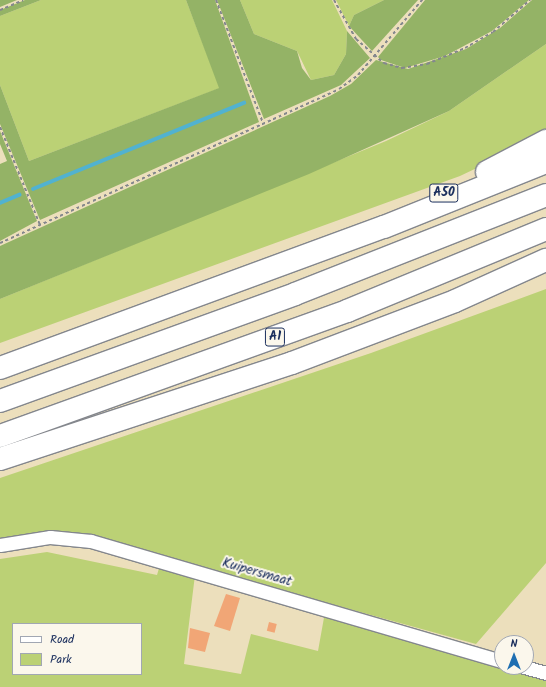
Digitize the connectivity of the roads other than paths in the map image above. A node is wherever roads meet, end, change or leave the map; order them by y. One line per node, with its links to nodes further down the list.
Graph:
1 (546, 141): 5 (highway, A50)
2 (546, 162): 5 (highway)
3 (546, 195): 10 (highway, A1)
4 (546, 229): 11 (highway, A1)
5 (341, 242): 9 (highway)
6 (546, 260): 8 (highway, A1)
7 (546, 272): 8 (highway, A1)
8 (455, 301): 12 (highway, A1)
9 (0, 368)
10 (0, 401)
11 (0, 436)
12 (0, 458)
13 (0, 545): 14 (street, Kuipersmaat)
14 (494, 659)
15 (534, 670): 16 (street)
16 (546, 673)

